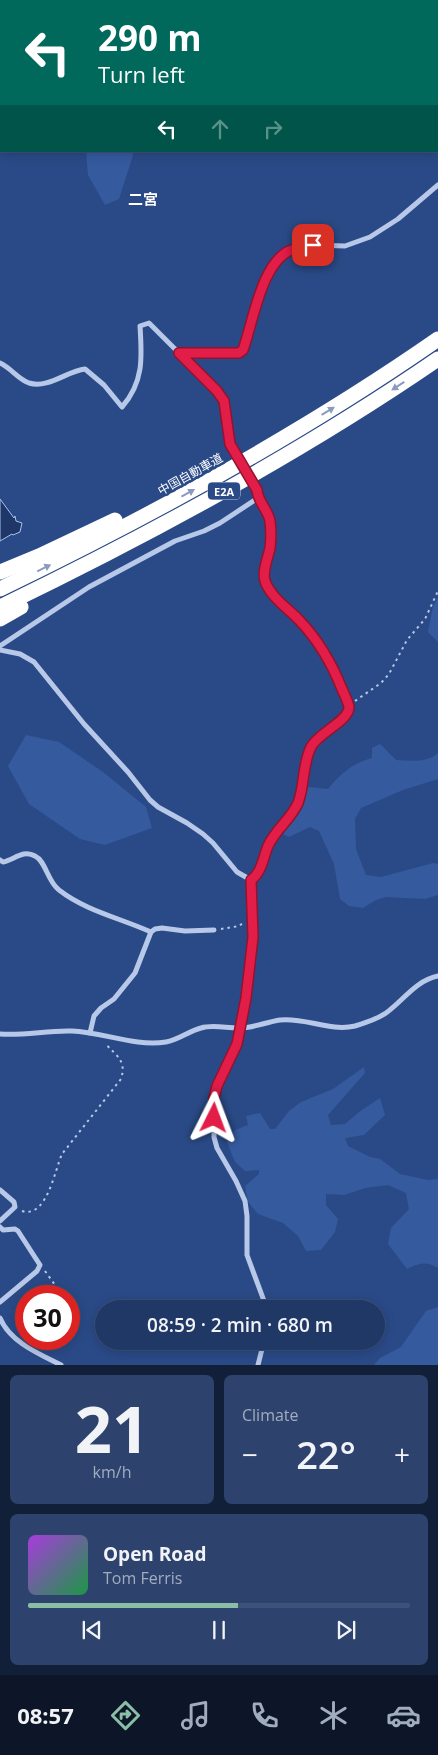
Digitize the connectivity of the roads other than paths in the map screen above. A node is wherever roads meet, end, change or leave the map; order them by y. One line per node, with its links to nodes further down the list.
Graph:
1 (438, 186): 3 (street)
2 (438, 339): 7 (highway, 中国自動車道 / E2A, one-way to 2)
3 (179, 353): 5 (street); 6 (street, bridge)
4 (438, 359): 8 (highway, E2A, one-way to 8)
5 (0, 363)
6 (258, 498): 13 (street); 16 (street)
7 (169, 502): 9 (highway); 10 (highway, 中国自動車道 / E2A, one-way to 7)
8 (126, 545): 11 (highway, E2A); 12 (highway)
9 (0, 572)
10 (0, 589)
11 (0, 607)
12 (0, 619)
13 (0, 646)
14 (0, 650): 16 (street)
15 (0, 860): 18 (street)
16 (251, 880): 20 (street)
17 (214, 930): 18 (street)
18 (151, 932): 21 (street)
19 (438, 976): 20 (street)
20 (241, 1028): 21 (street); 26 (street)
21 (90, 1033): 22 (street)
22 (0, 1034)
23 (0, 1190): 24 (street)
24 (0, 1221)
25 (0, 1227): 27 (street)
26 (264, 1300)
27 (0, 1302)
28 (0, 1318): 30 (street)
29 (262, 1350): 31 (street)
30 (61, 1365)
31 (258, 1365)

